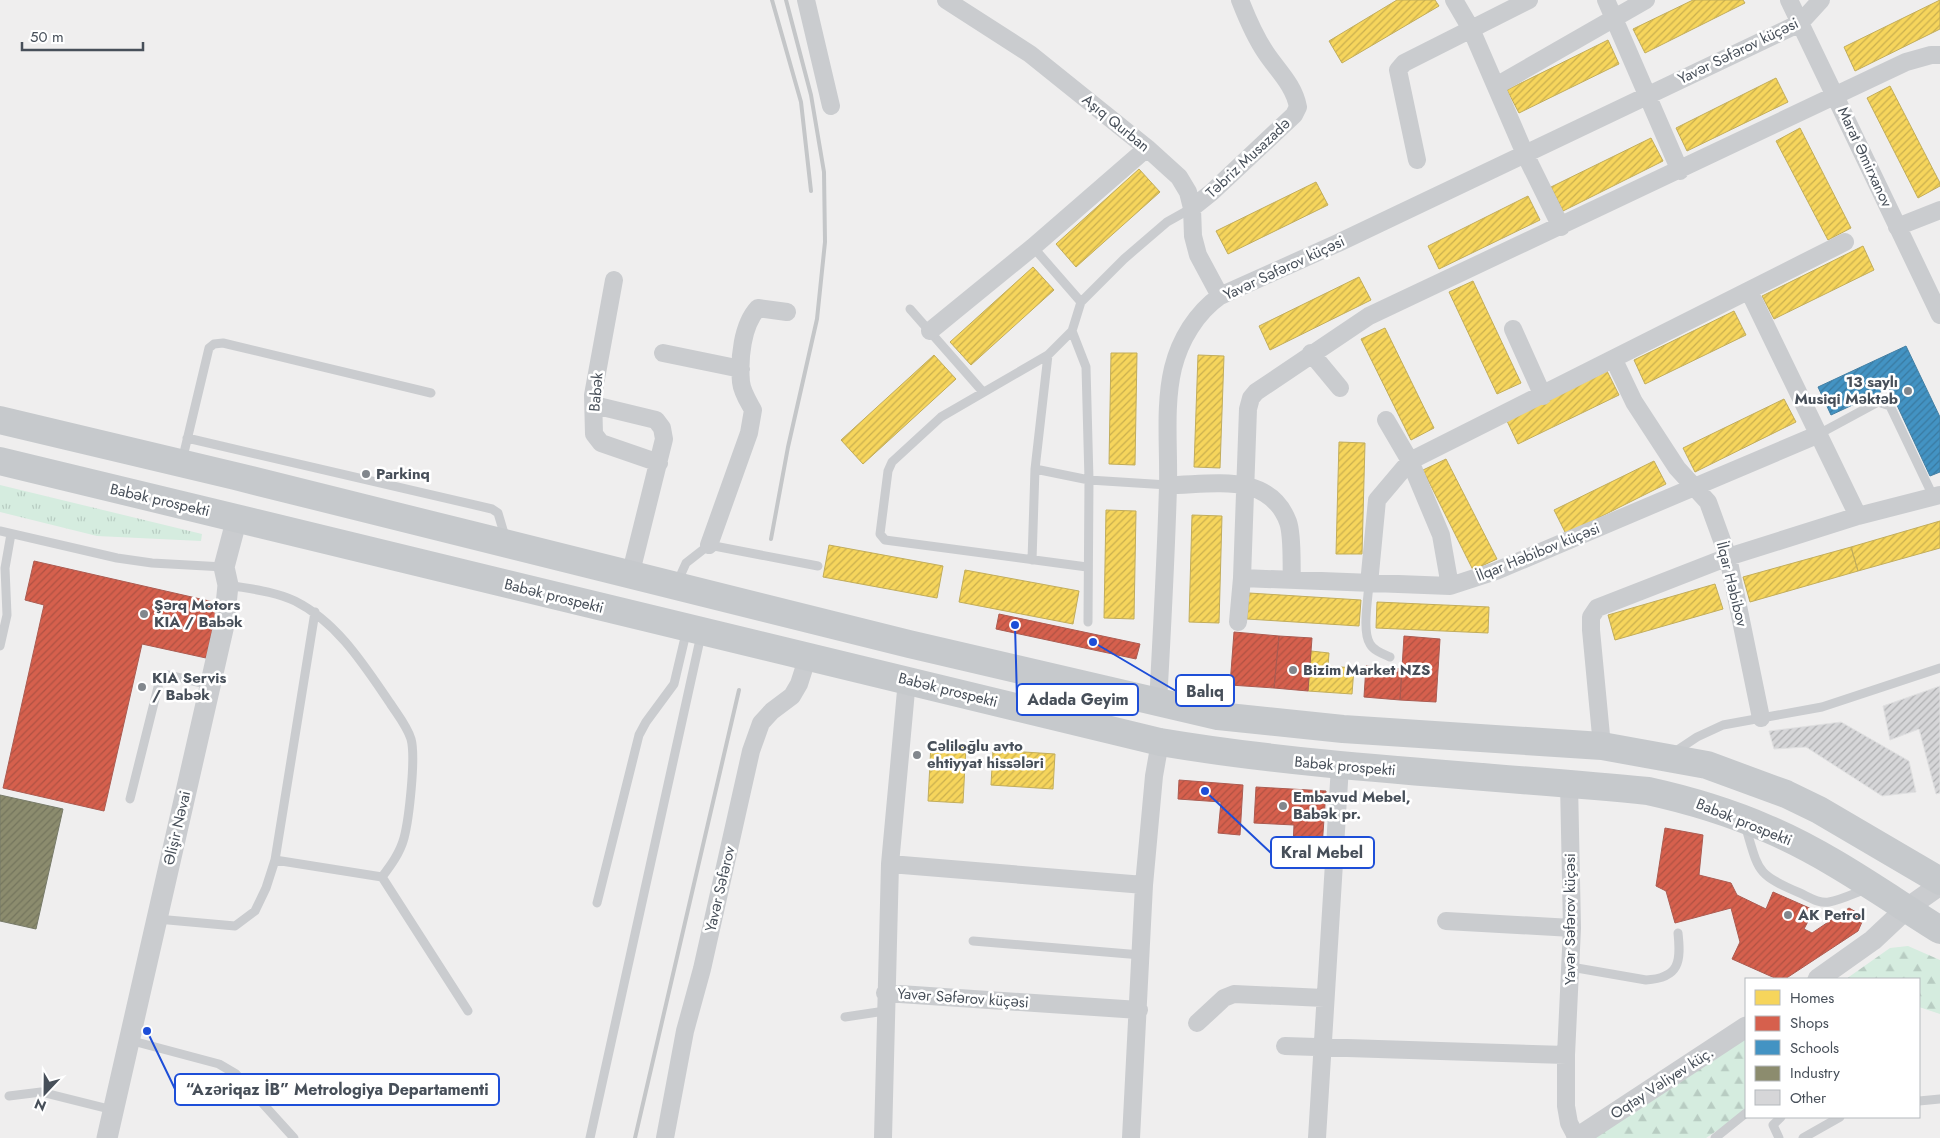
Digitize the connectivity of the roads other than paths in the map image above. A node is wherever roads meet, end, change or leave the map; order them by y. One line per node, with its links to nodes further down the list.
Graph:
1 (806, 0): 17 (street)
2 (946, 0): 18 (street, Aşıq Qurban)
3 (1240, 0): 22 (street, Təbriz Musazadə)
4 (1454, 0): 12 (street)
5 (1529, 0): 12 (street)
6 (1606, 0): 10 (street)
7 (1646, 0): 10 (street)
8 (1789, 0): 11 (street, Marat Əmirxanov)
9 (1821, 0): 11 (street, Yavər Səfərov küçəsi)
10 (1614, 18): 14 (street); 15 (street)
11 (1800, 23): 15 (street, Yavər Səfərov küçəsi); 16 (street, Marat Əmirxanov)
12 (1471, 29): 14 (street); 20 (street)
13 (1940, 55): 16 (street)
14 (1496, 86): 19 (street)
15 (1648, 95): 19 (street, Yavər Səfərov küçəsi); 21 (street)
16 (1836, 96): 21 (street); 24 (street, Marat Əmirxanov)
17 (831, 106)
18 (1147, 148): 22 (street, Aşıq Qurban); 27 (street)
19 (1525, 154): 25 (street); 30 (street, Yavər Səfərov küçəsi)
20 (1417, 160)
21 (1680, 171): 25 (street)
22 (1192, 208): 30 (street, Aşıq Qurban); 31 (lane)
23 (1940, 210): 24 (street)
24 (1898, 226): 34 (street, Marat Əmirxanov)
25 (1561, 227): 39 (street)
26 (1845, 242): 29 (street)
27 (1033, 247): 31 (lane); 36 (street)
28 (614, 280): 47 (street, Babək)
29 (1749, 291): 41 (street); 50 (street)
30 (1220, 296): 58 (street, Yavər Səfərov küçəsi)
31 (1081, 302): 37 (lane)
32 (910, 309): 36 (lane)
33 (787, 312): 42 (street)
34 (1940, 314)
35 (1513, 329): 46 (street)
36 (930, 331): 44 (lane)
37 (1072, 331): 40 (lane); 56 (lane)
38 (663, 353): 42 (street)
39 (1311, 353): 43 (street); 57 (street)
40 (1048, 355): 44 (lane); 55 (lane)
41 (1614, 360): 46 (street); 59 (street, İlqar Həbibov)
42 (741, 369): 65 (street)
43 (1340, 388)
44 (983, 392): 67 (lane)
45 (431, 393): 51 (lane)
46 (1543, 396): 52 (street)
47 (594, 405): 54 (street, Babək); 54 (street)
48 (0, 420): 51 (main road)
49 (1386, 420): 52 (street)
50 (1817, 435): 59 (street, İlqar Həbibov küçəsi); 60 (lane); 61 (street)
51 (184, 451): 71 (main road)
52 (1410, 461): 74 (street); 75 (street)
53 (0, 462): 62 (main road, Babək prospekti)
54 (659, 463): 71 (street)
55 (1035, 469): 56 (lane); 67 (lane)
56 (1089, 480): 58 (lane); 69 (lane)
57 (1246, 484): 58 (street); 72 (street); 73 (street)
58 (1168, 485): 87 (street, Yavər Səfərov küçəsi)
59 (1694, 487): 66 (street, İlqar Həbibov); 75 (street, İlqar Həbibov küçəsi)
60 (1936, 496): 61 (street)
61 (1858, 516): 66 (street)
62 (237, 518): 70 (street, Əlişir Nəvai); 80 (main road, Babək prospekti)
63 (0, 531): 64 (lane)
64 (11, 534): 70 (lane); 81 (lane)
65 (709, 545): 68 (lane); 76 (lane)
66 (1728, 557): 88 (street, İlqar Həbibov); 90 (street)
67 (1032, 560): 69 (lane)
68 (818, 566)
69 (1087, 567): 78 (lane)
70 (226, 576): 77 (lane); 86 (street, Əlişir Nəvai)
71 (630, 576): 76 (main road)
72 (1242, 578): 73 (street, İlqar Həbibov küçəsi); 79 (street)
73 (1292, 580): 74 (street, İlqar Həbibov küçəsi)
74 (1369, 584): 75 (street, İlqar Həbibov küçəsi); 83 (lane)
75 (1450, 586)
76 (675, 587): 87 (main road)
77 (315, 612): 96 (lane); 98 (lane)
78 (1088, 622)
79 (1238, 622)
80 (695, 630): 82 (main road, Babək prospekti); 102 (lane); 134 (lane)
81 (0, 646)
82 (808, 656): 85 (main road, Babək prospekti); 135 (street, Yavər Səfərov)
83 (1390, 657)
84 (1940, 668): 88 (lane)
85 (907, 680): 89 (main road, Babək prospekti); 97 (street, Yavər Səfərov küçəsi)
86 (210, 685): 94 (lane); 104 (street, Əlişir Nəvai)
87 (1158, 703): 90 (main road)
88 (1761, 718): 91 (lane)
89 (1160, 742): 92 (main road, Babək prospekti); 100 (street)
90 (1602, 746): 91 (main road)
91 (1668, 756): 99 (main road)
92 (1340, 766): 93 (main road, Babək prospekti); 114 (street)
93 (1569, 783): 95 (main road, Babək prospekti); 106 (street, Yavər Səfərov küçəsi)
94 (130, 799)
95 (1742, 818): 101 (main road, Babək prospekti); 101 (lane)
96 (275, 860): 98 (lane); 104 (lane)
97 (890, 864): 100 (street); 113 (street, Yavər Səfərov küçəsi)
98 (382, 877): 116 (lane)
99 (1940, 883): 103 (street)
100 (1144, 885): 110 (street)
101 (1871, 887): 103 (main road, Babək prospekti)
102 (597, 903)
103 (1906, 909): 107 (main road, Babək prospekti); 112 (street)
104 (156, 919): 121 (street, Əlişir Nəvai)
105 (1446, 921): 106 (street)
106 (1572, 928): 111 (street, Yavər Səfərov küçəsi)
107 (1940, 930)
108 (1678, 933): 111 (lane)
109 (973, 940): 110 (lane)
110 (1141, 955): 115 (street)
111 (1571, 968): 124 (street, Yavər Səfərov küçəsi)
112 (1819, 978)
113 (885, 992): 115 (street, Yavər Səfərov küçəsi); 117 (street)
114 (1324, 998): 119 (street); 123 (street)
115 (1139, 1010): 137 (street)
116 (468, 1011)
117 (885, 1011): 118 (lane); 136 (street)
118 (846, 1018)
119 (1196, 1023)
120 (1745, 1029): 139 (street, Oqtay Vəliyev küç.)
121 (129, 1040): 128 (street, Əlişir Nəvai); 133 (lane)
122 (1284, 1046): 123 (street)
123 (1323, 1047): 124 (street); 138 (street)
124 (1566, 1055): 139 (street, Yavər Səfərov küçəsi)
125 (8, 1096): 128 (lane)
126 (1940, 1099): 127 (lane)
127 (1920, 1101)
128 (113, 1110): 132 (street, Əlişir Nəvai)
129 (1745, 1115): 140 (lane)
130 (1780, 1118): 141 (lane)
131 (1838, 1118): 142 (lane)
132 (107, 1138)
133 (294, 1138)
134 (590, 1138)
135 (665, 1138)
136 (883, 1138)
137 (1132, 1138)
138 (1317, 1138)
139 (1577, 1138)
140 (1715, 1138)
141 (1778, 1138)
142 (1803, 1138)

